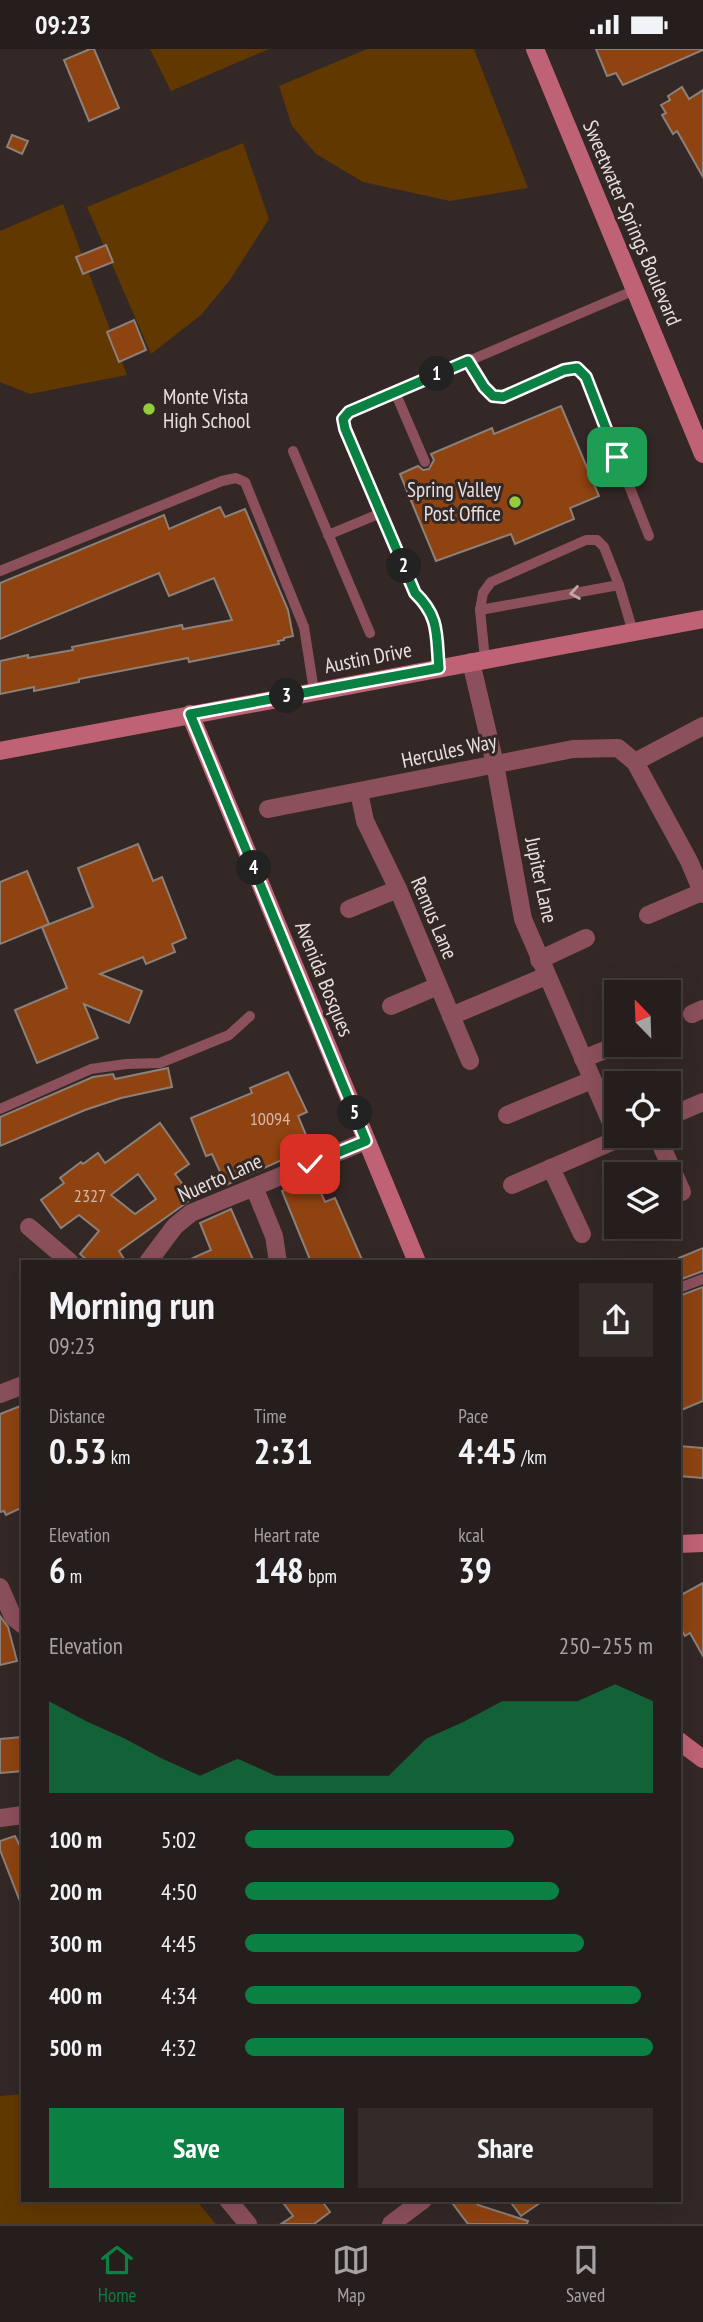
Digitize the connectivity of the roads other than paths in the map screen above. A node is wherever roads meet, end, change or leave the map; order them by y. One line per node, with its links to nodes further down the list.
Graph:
1 (535, 49): 2 (main road, Sweetwater Springs Boulevard)
2 (635, 290): 3 (lane); 6 (main road, Sweetwater Springs Boulevard)
3 (468, 361): 4 (lane); 10 (lane)
4 (395, 392): 7 (lane); 8 (lane)
5 (293, 451): 9 (lane)
6 (703, 454)
7 (425, 462)
8 (381, 513): 9 (lane); 18 (lane)
9 (328, 535): 16 (lane)
10 (649, 537)
11 (0, 571): 19 (lane)
12 (619, 585): 13 (lane, one-way to 13); 13 (lane); 15 (lane)
13 (480, 610): 17 (lane)
14 (703, 619): 15 (main road, Austin Drive)
15 (634, 632): 17 (main road, Austin Drive)
16 (370, 633)
17 (478, 661): 18 (main road, Austin Drive); 24 (street, Jupiter Lane)
18 (439, 668): 19 (main road, Austin Drive)
19 (314, 691): 20 (main road, Austin Drive)
20 (190, 714): 22 (main road, Austin Drive); 47 (main road, Avenida Bosques)
21 (703, 726): 23 (street)
22 (0, 751)
23 (635, 762): 24 (street, Hercules Way); 27 (street)
24 (495, 764): 25 (street, Hercules Way); 33 (street, Jupiter Lane)
25 (359, 792): 26 (street, Hercules Way); 28 (street, Remus Lane)
26 (268, 809)
27 (696, 857): 29 (street)
28 (398, 889): 30 (street); 34 (street, Remus Lane)
29 (702, 893): 31 (street)
30 (349, 909)
31 (648, 915)
32 (586, 938): 33 (street)
33 (543, 968): 37 (street); 39 (street, Jupiter Lane)
34 (438, 986): 35 (street); 37 (street, Remus Lane)
35 (391, 1006)
36 (250, 1016): 44 (lane)
37 (451, 1016): 40 (street, Remus Lane)
38 (604, 1050): 39 (street)
39 (583, 1059): 41 (street, Jupiter Lane)
40 (470, 1061)
41 (592, 1080): 43 (street, Jupiter Lane); 46 (street)
42 (703, 1102): 45 (street)
43 (604, 1105)
44 (0, 1109)
45 (681, 1111)
46 (507, 1115)
47 (366, 1141): 52 (street, Nuerto Lane); 59 (main road, Avenida Bosques)
48 (604, 1143): 50 (street)
49 (662, 1148): 53 (street)
50 (551, 1168): 51 (street); 55 (street)
51 (512, 1185)
52 (254, 1187): 57 (street, Nuerto Lane); 58 (street)
53 (682, 1192)
54 (29, 1227): 56 (street)
55 (582, 1234)
56 (68, 1260)
57 (150, 1260)
58 (278, 1260)
59 (416, 1260)
60 (703, 1279): 61 (lane)
61 (681, 1287)
62 (21, 1386): 63 (street)
63 (0, 1394)
64 (703, 1543): 65 (main road)
65 (681, 1544)
66 (0, 1587): 67 (street)
67 (21, 1623)
68 (681, 1742): 69 (main road)
69 (703, 1759)
70 (21, 1815): 71 (street)
71 (0, 1818)
72 (230, 2202): 74 (street)
73 (420, 2202): 75 (street)
74 (248, 2224)
75 (391, 2224)

